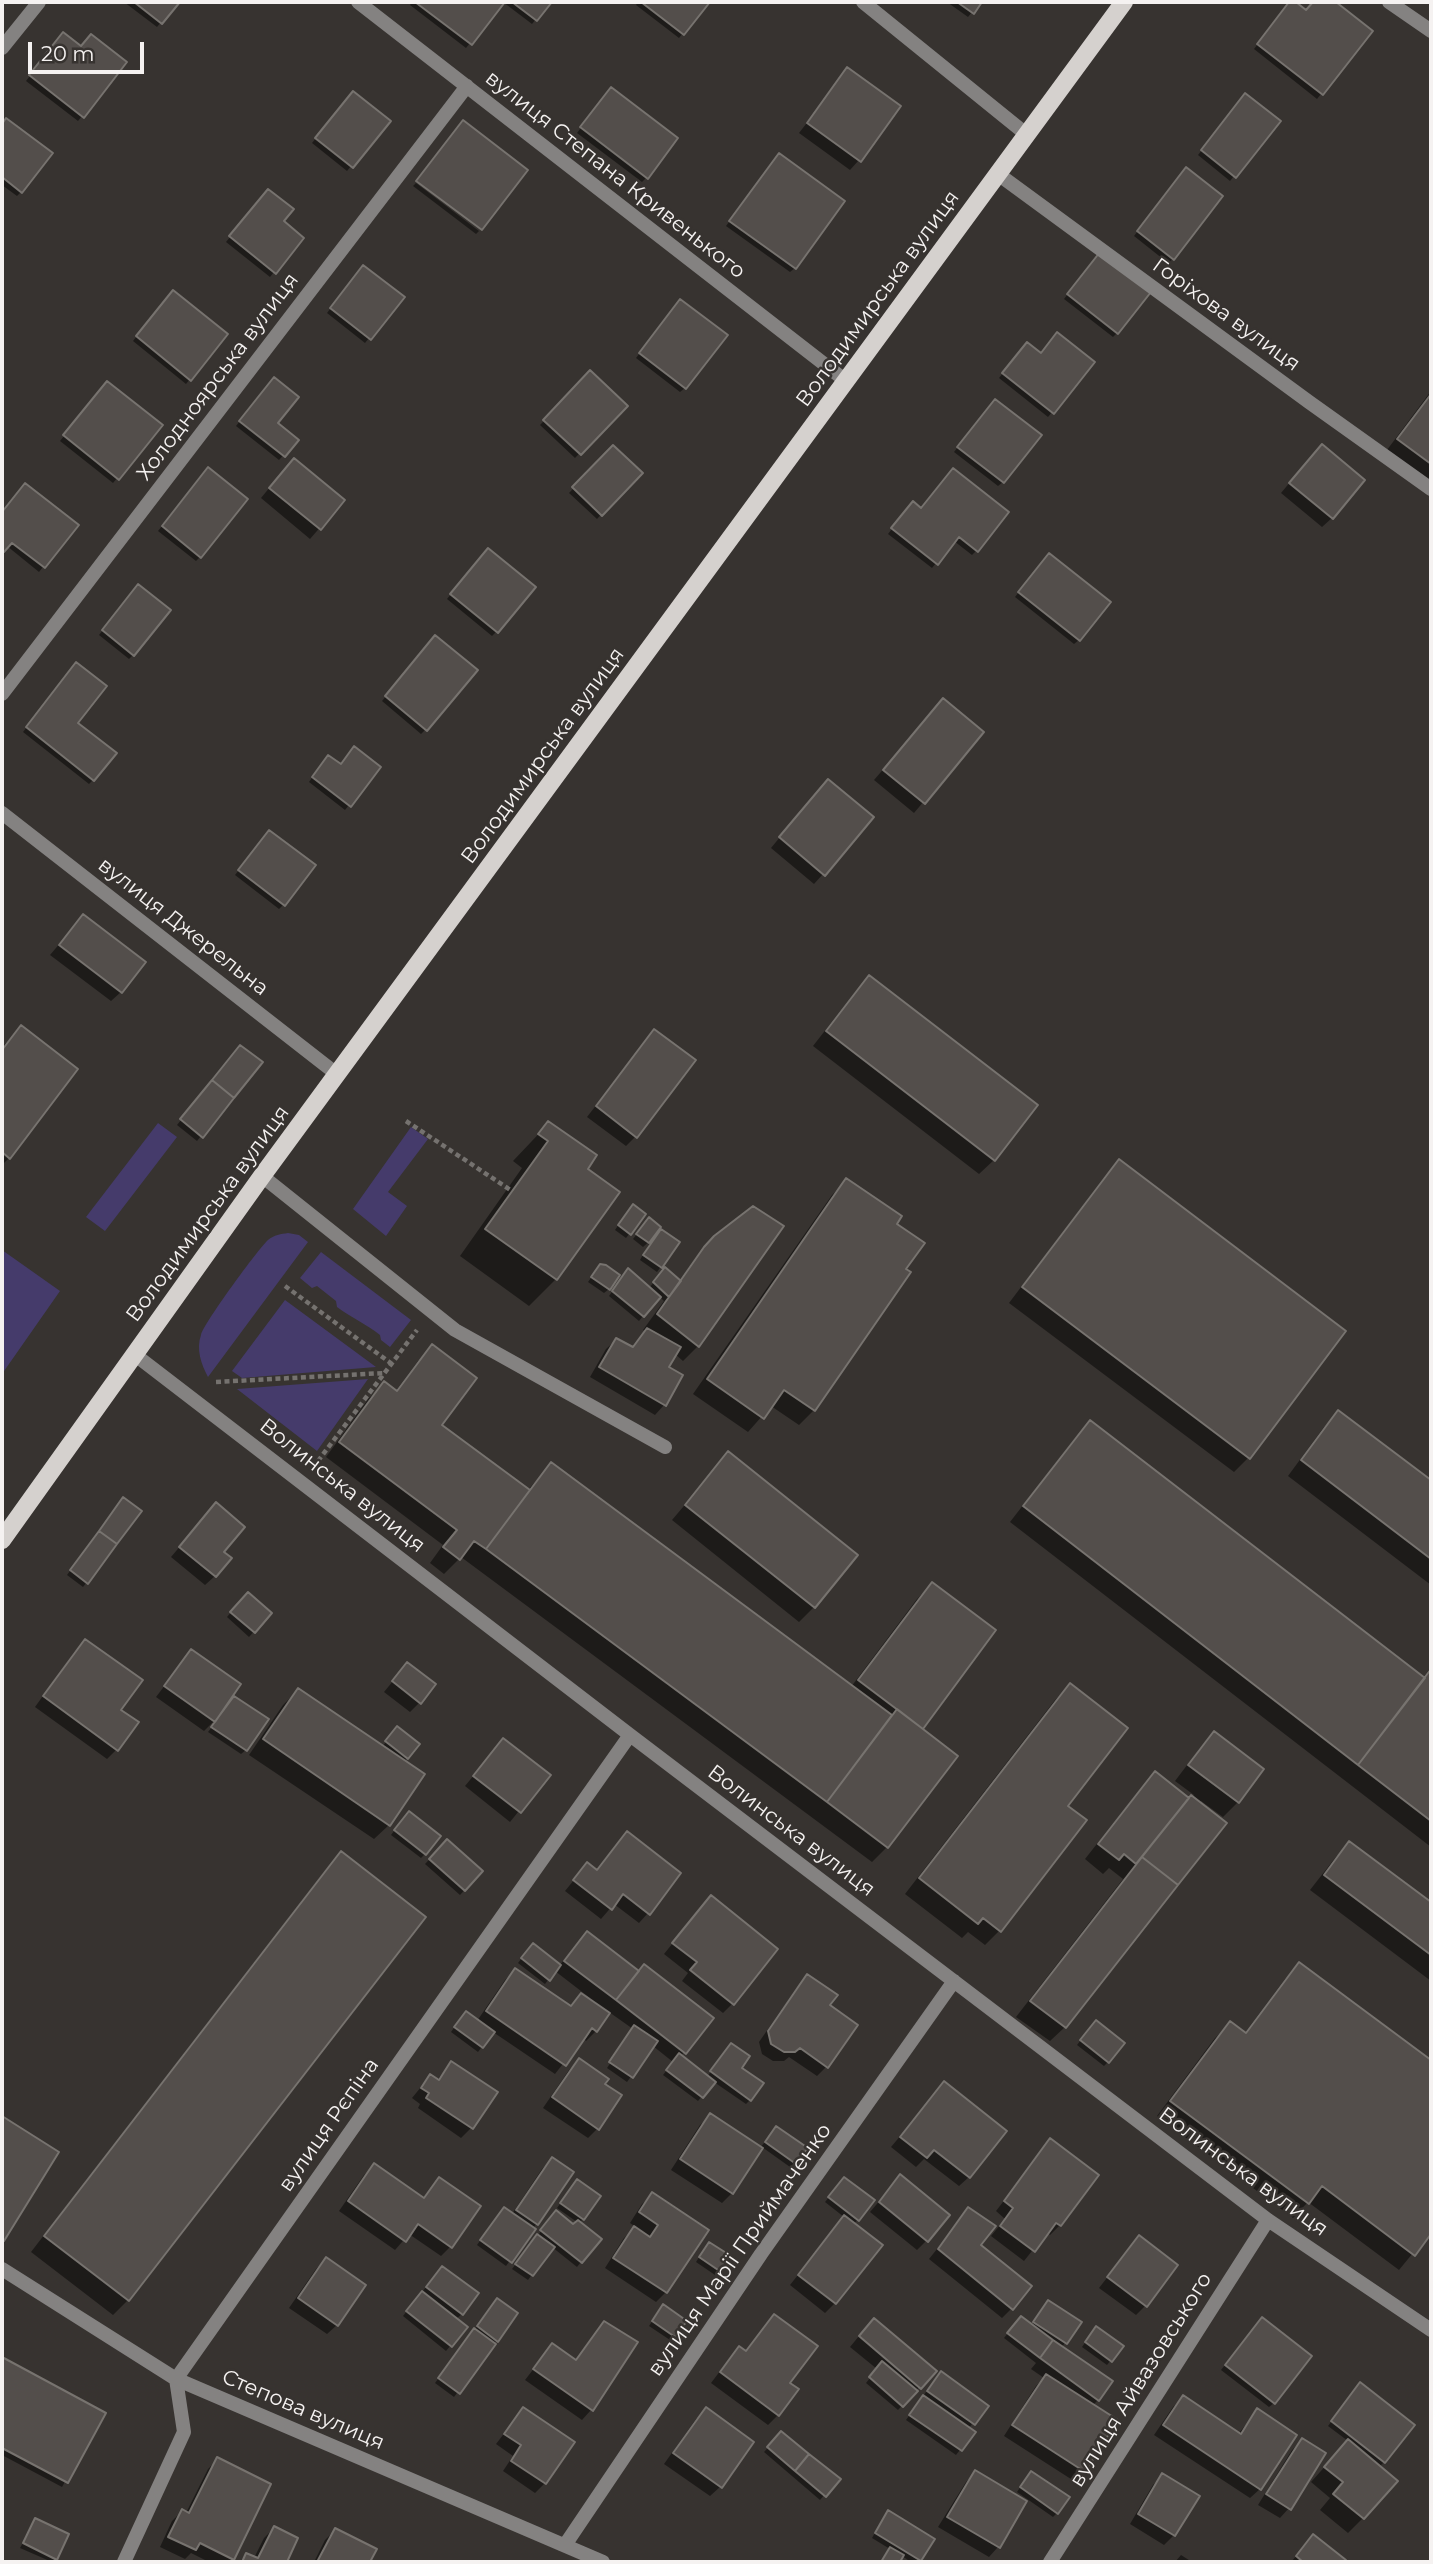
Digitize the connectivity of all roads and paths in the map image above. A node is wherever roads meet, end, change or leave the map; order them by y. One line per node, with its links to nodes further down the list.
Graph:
1 (39, 2): 7 (street)
2 (358, 2): 8 (street, вулиця Степана Кривенького)
3 (863, 2): 9 (street)
4 (1124, 2): 9 (main road, Володимирська вулиця)
5 (1389, 2): 6 (street)
6 (1431, 31)
7 (2, 48)
8 (467, 86): 11 (street, вулиця Степана Кривенького); 13 (street, Холодноярська вулиця)
9 (1026, 134): 10 (main road, Володимирська вулиця)
10 (998, 174): 11 (main road, Володимирська вулиця); 12 (street, Горіхова вулиця)
11 (846, 381): 15 (main road, Володимирська вулиця)
12 (1431, 489)
13 (2, 694)
14 (2, 813): 15 (street, вулиця Джерельна)
15 (338, 1075): 17 (main road, Володимирська вулиця)
16 (406, 1121): 18 (path)
17 (262, 1176): 20 (street); 21 (main road, Володимирська вулиця)
18 (512, 1191)
19 (285, 1286): 22 (path)
20 (431, 1311): 22 (path); 25 (street)
21 (134, 1354): 27 (main road, Володимирська вулиця); 28 (street, Волинська вулиця)
22 (392, 1364): 23 (path)
23 (385, 1373): 24 (path); 26 (path)
24 (215, 1382)
25 (665, 1447)
26 (318, 1461)
27 (2, 1540)
28 (630, 1735): 29 (street, Волинська вулиця); 33 (street, вулиця Рєпіна)
29 (954, 1981): 30 (street, Волинська вулиця); 34 (street, вулиця Марії Приймаченко)
30 (1268, 2220): 32 (street, Волинська вулиця); 37 (street, вулиця Айвазовського)
31 (2, 2269): 33 (street, Степова вулиця)
32 (1431, 2330)
33 (176, 2379): 34 (street, Степова вулиця); 35 (street)
34 (565, 2545): 36 (street, Степова вулиця)
35 (124, 2562)
36 (603, 2562)
37 (1050, 2562)

